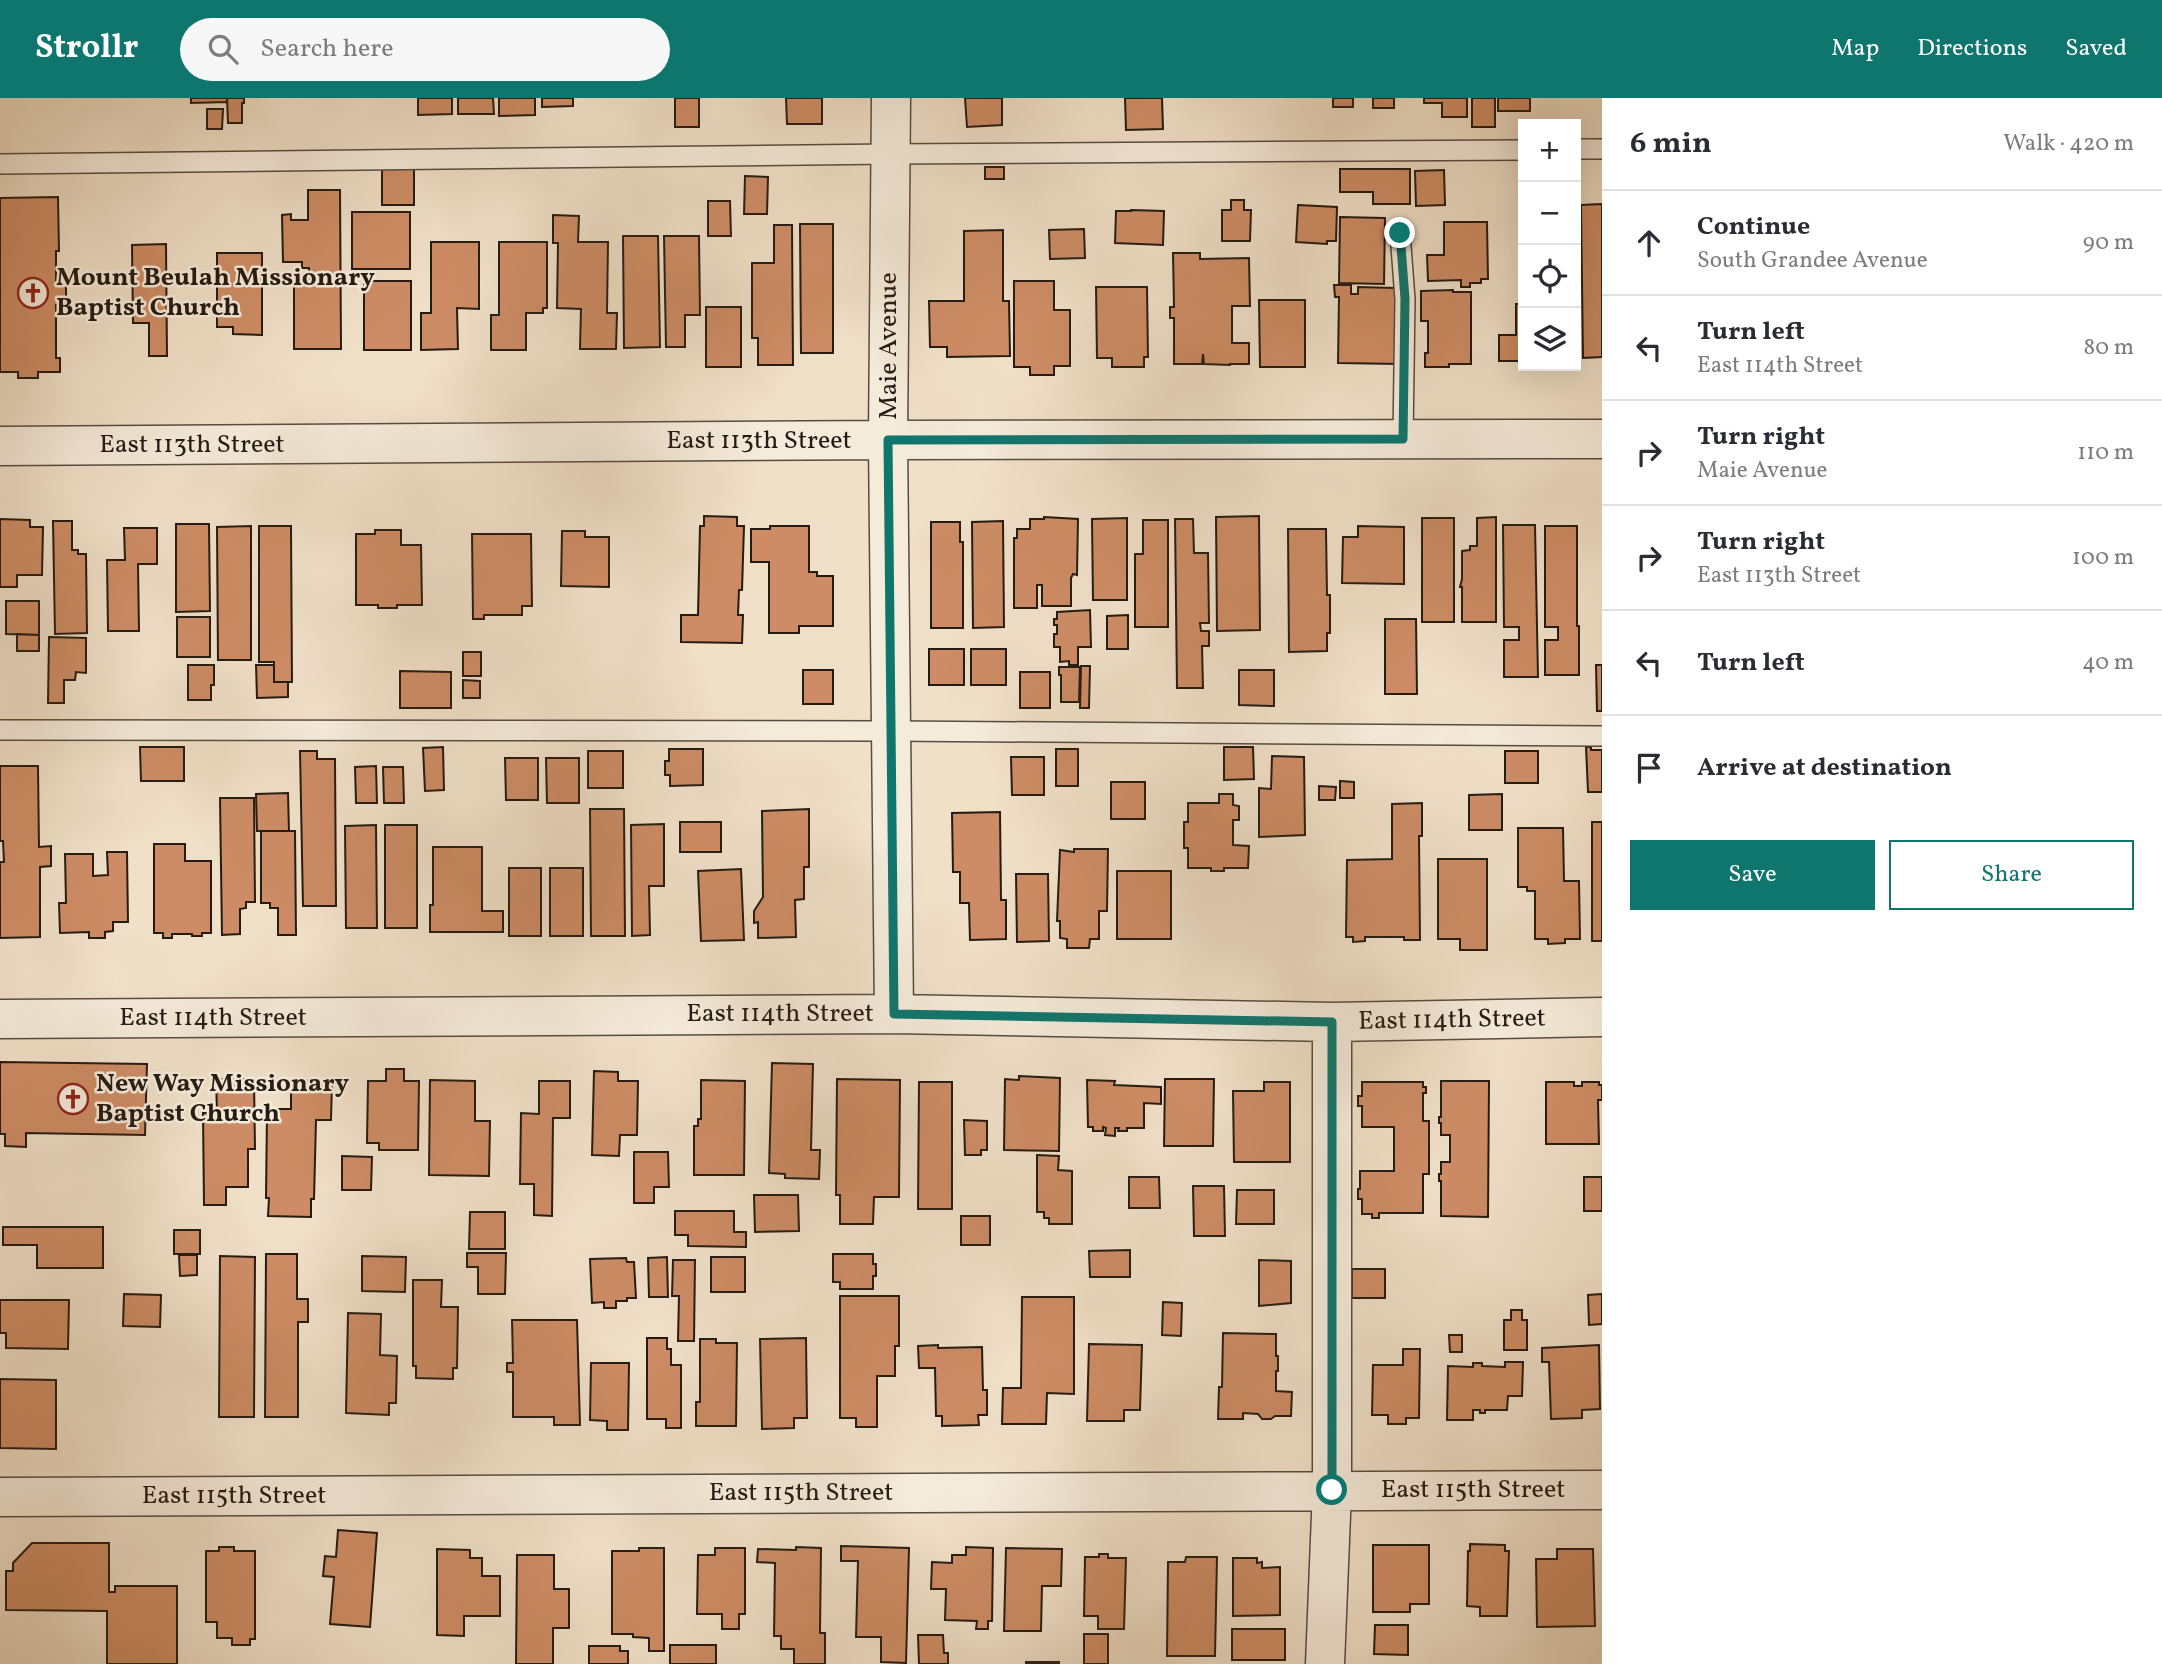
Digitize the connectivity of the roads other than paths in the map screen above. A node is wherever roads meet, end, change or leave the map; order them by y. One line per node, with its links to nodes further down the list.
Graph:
1 (891, 98): 5 (street, Maie Avenue)
2 (1581, 149): 3 (lane)
3 (1602, 149)
4 (1518, 150): 5 (lane)
5 (891, 153): 6 (lane); 10 (street, Maie Avenue)
6 (0, 164)
7 (1400, 233): 8 (lane)
8 (1403, 439): 9 (street, East 113th Street); 10 (street, East 113th Street)
9 (1602, 439)
10 (888, 440): 11 (street, East 113th Street); 13 (street, Maie Avenue)
11 (0, 446)
12 (0, 730): 13 (lane)
13 (891, 731): 14 (lane); 15 (street, Maie Avenue)
14 (1602, 736)
15 (894, 1014): 17 (street, East 114th Street); 18 (street, East 114th Street)
16 (1602, 1017): 18 (street, East 114th Street)
17 (0, 1019)
18 (1332, 1022): 19 (street)
19 (1332, 1490): 20 (street, East 115th Street); 21 (street, East 115th Street); 22 (street)
20 (1602, 1490)
21 (0, 1497)
22 (1325, 1664)

